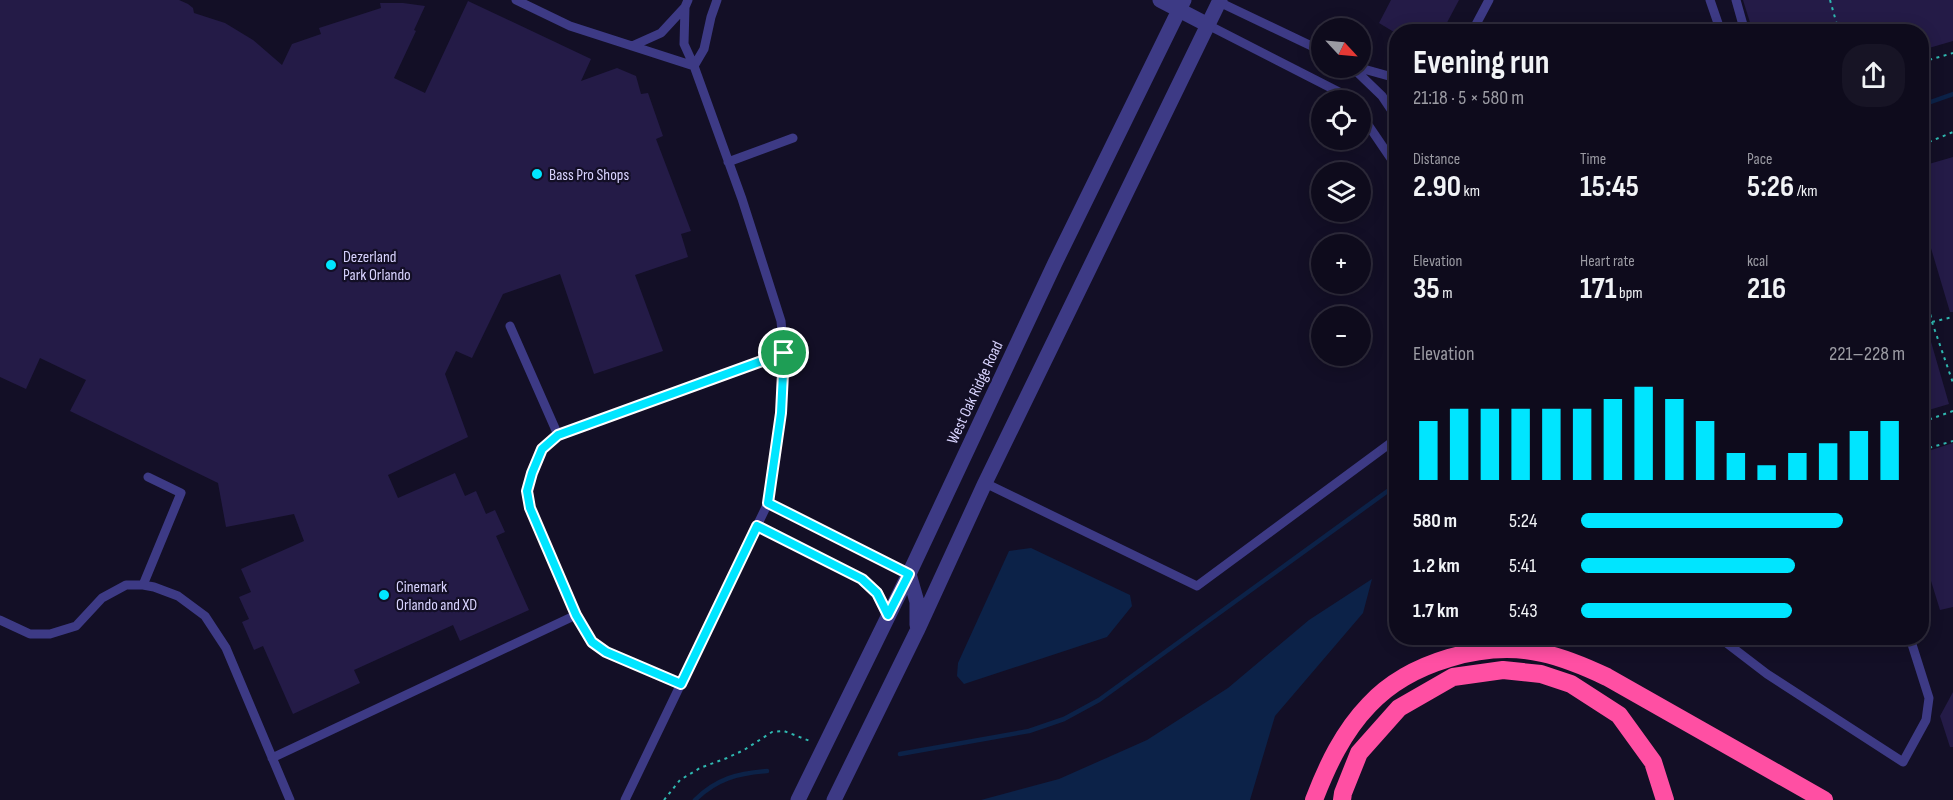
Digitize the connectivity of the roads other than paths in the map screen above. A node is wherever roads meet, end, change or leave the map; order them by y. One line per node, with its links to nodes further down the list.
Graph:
1 (516, 0): 14 (lane)
2 (717, 0): 16 (lane)
3 (1160, 0): 9 (street)
4 (1489, 0): 10 (lane)
5 (1710, 0): 11 (lane)
6 (1736, 0): 12 (lane)
7 (1218, 1): 13 (street); 15 (lane)
8 (687, 3): 14 (lane); 16 (lane)
9 (1182, 5): 13 (street); 34 (street, West Oak Ridge Road)
10 (1476, 24)
11 (1718, 24)
12 (1743, 24)
13 (1208, 25): 20 (lane); 31 (street)
14 (632, 46): 16 (lane)
15 (1311, 46)
16 (694, 66): 25 (lane)
17 (1371, 71): 18 (lane)
18 (1389, 76)
19 (1363, 78): 21 (lane)
20 (1335, 90)
21 (1389, 106)
22 (1371, 129): 24 (lane)
23 (793, 138): 25 (lane)
24 (1389, 156)
25 (728, 162): 27 (lane)
26 (510, 326): 28 (lane)
27 (784, 353): 28 (lane); 32 (lane)
28 (558, 435): 36 (lane)
29 (1389, 444): 31 (lane)
30 (148, 477): 35 (lane)
31 (985, 483): 39 (street)
32 (768, 503): 33 (lane); 34 (lane)
33 (757, 526): 37 (lane); 42 (lane)
34 (909, 574): 37 (street, West Oak Ridge Road); 39 (street)
35 (143, 585): 38 (lane); 43 (lane)
36 (576, 615): 42 (lane); 43 (lane)
37 (888, 615): 46 (street, West Oak Ridge Road)
38 (0, 620)
39 (917, 631): 47 (street)
40 (1729, 645): 41 (lane)
41 (1912, 645)
42 (681, 684): 45 (lane)
43 (272, 758): 44 (lane)
44 (290, 800)
45 (625, 800)
46 (798, 800)
47 (834, 800)
48 (1314, 800): 51 (highway)
49 (1342, 800): 50 (highway)
50 (1665, 800)
51 (1824, 800)

